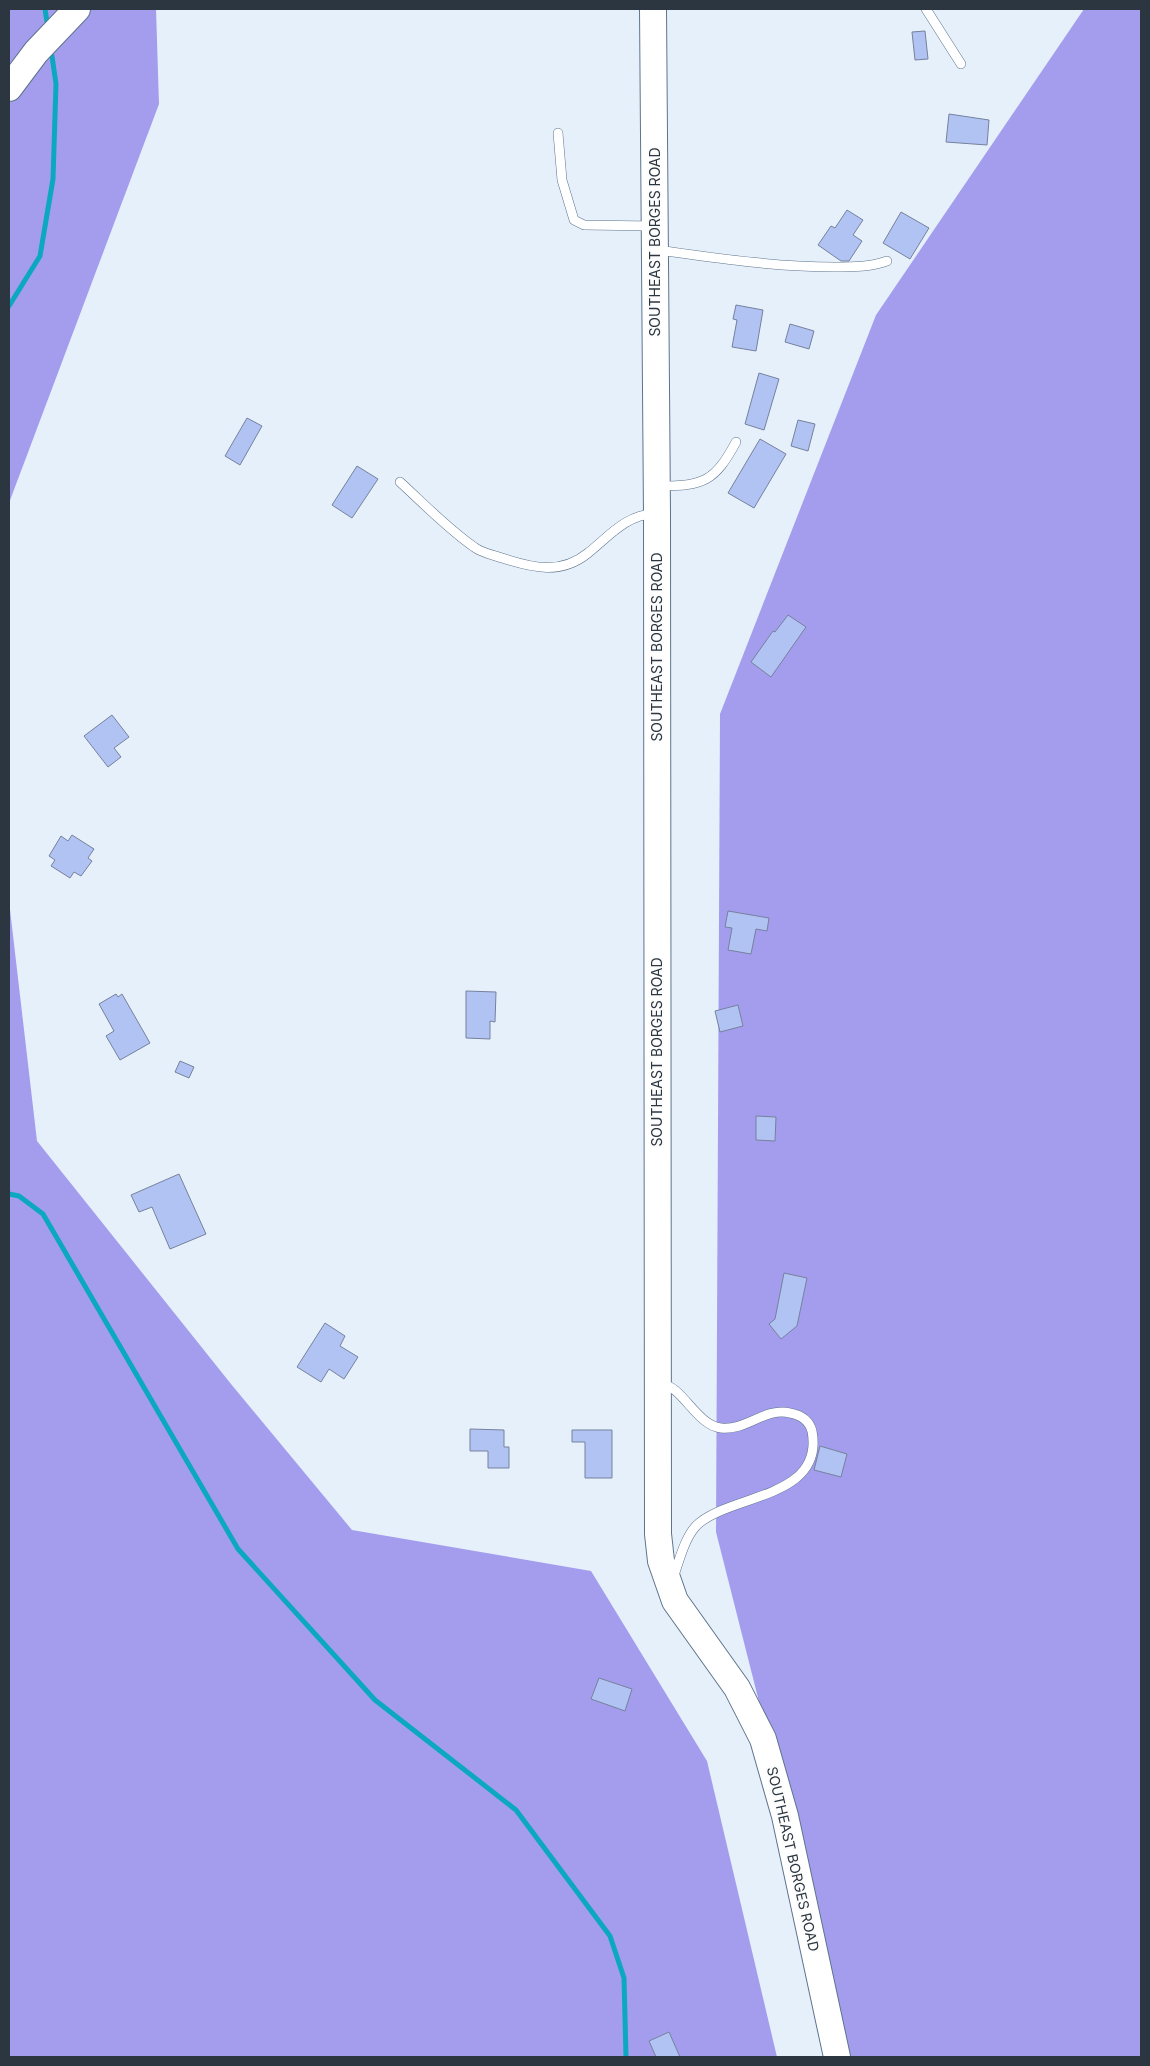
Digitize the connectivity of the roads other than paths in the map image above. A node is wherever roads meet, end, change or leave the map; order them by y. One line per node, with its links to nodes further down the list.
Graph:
1 (77, 9): 5 (street)
2 (653, 9): 7 (street, SOUTHEAST BORGES ROAD)
3 (926, 9): 4 (lane)
4 (961, 64)
5 (9, 88)
6 (558, 133): 7 (lane)
7 (655, 238): 8 (lane); 11 (street, SOUTHEAST BORGES ROAD)
8 (887, 261)
9 (736, 442): 11 (lane)
10 (400, 482): 12 (lane)
11 (657, 486): 12 (street, SOUTHEAST BORGES ROAD)
12 (657, 514): 13 (street, SOUTHEAST BORGES ROAD)
13 (656, 1384): 14 (street, SOUTHEAST BORGES ROAD); 14 (lane)
14 (669, 1588): 15 (street, SOUTHEAST BORGES ROAD)
15 (837, 2057)

